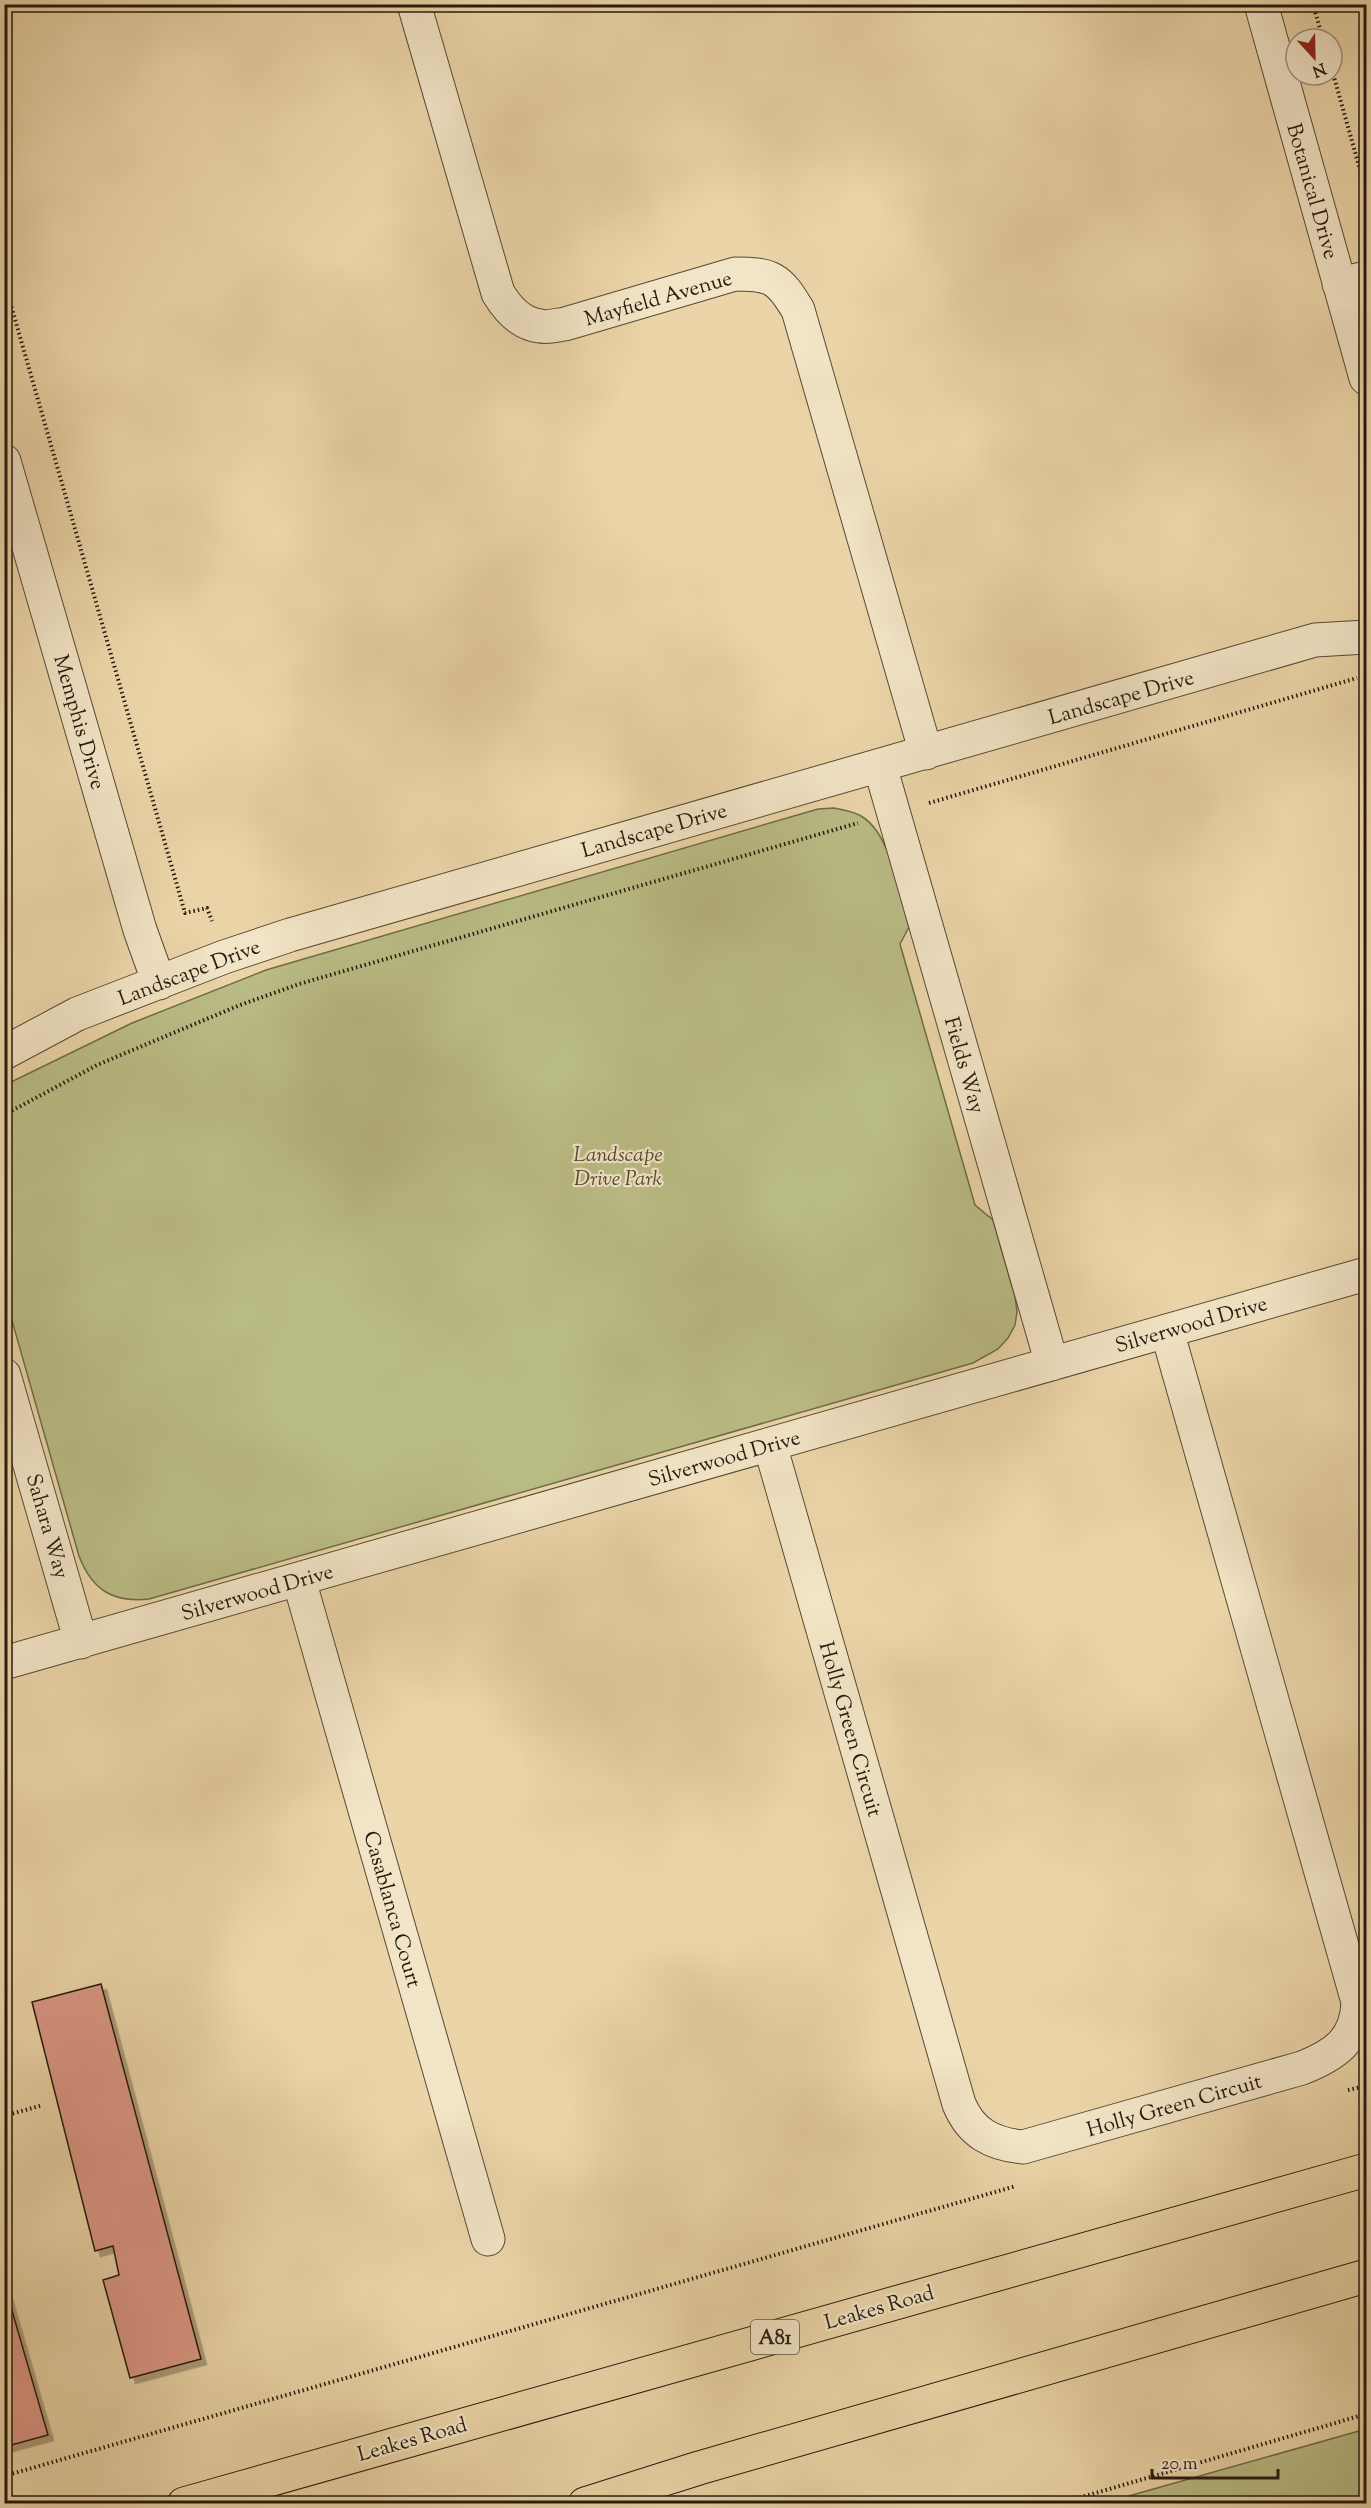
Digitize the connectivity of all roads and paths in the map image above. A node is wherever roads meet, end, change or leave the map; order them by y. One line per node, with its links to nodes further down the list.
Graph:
1 (414, 4): 17 (street, Mayfield Avenue)
2 (1261, 4): 8 (street, Botanical Drive)
3 (1313, 4): 4 (path)
4 (1320, 27)
5 (1337, 87): 6 (path)
6 (1366, 191)
7 (4, 281): 20 (path)
8 (1353, 281): 9 (street, Botanical Drive)
9 (1359, 327): 10 (street, Botanical Drive)
10 (1366, 378)
11 (4, 461): 12 (street, Memphis Drive)
12 (12, 514): 21 (street, Memphis Drive)
13 (1366, 612): 15 (street, Landscape Drive)
14 (1366, 637): 15 (street, Landscape Drive)
15 (1315, 640): 17 (street, Landscape Drive)
16 (1366, 675): 19 (path)
17 (926, 753): 18 (street, Landscape Drive)
18 (880, 766): 19 (street, Fields Way); 20 (street, Landscape Drive)
19 (892, 813): 22 (path); 27 (street, Fields Way)
20 (224, 957): 21 (street, Landscape Drive); 22 (path)
21 (159, 983): 23 (street, Landscape Drive)
22 (240, 1005): 24 (path)
23 (4, 1053)
24 (4, 1115)
25 (1366, 1274): 26 (street, Silverwood Drive)
26 (1167, 1331): 27 (street, Silverwood Drive); 29 (street, Holly Green Circuit)
27 (1052, 1364): 29 (street, Silverwood Drive)
28 (4, 1375): 31 (street, Sahara Way)
29 (770, 1445): 30 (street, Silverwood Drive)
30 (299, 1580): 31 (street, Silverwood Drive); 39 (street, Casablanca Court)
31 (81, 1642): 32 (street, Silverwood Drive)
32 (4, 1663)
33 (1366, 2086): 34 (path)
34 (1345, 2091)
35 (43, 2105): 36 (path)
36 (4, 2116)
37 (1366, 2170): 43 (highway, Leakes Road / A81)
38 (1019, 2185): 42 (path)
39 (488, 2239)
40 (1366, 2276): 44 (highway)
41 (1366, 2414): 45 (path)
42 (4, 2476)
43 (184, 2504)
44 (585, 2504)
45 (1058, 2504)

